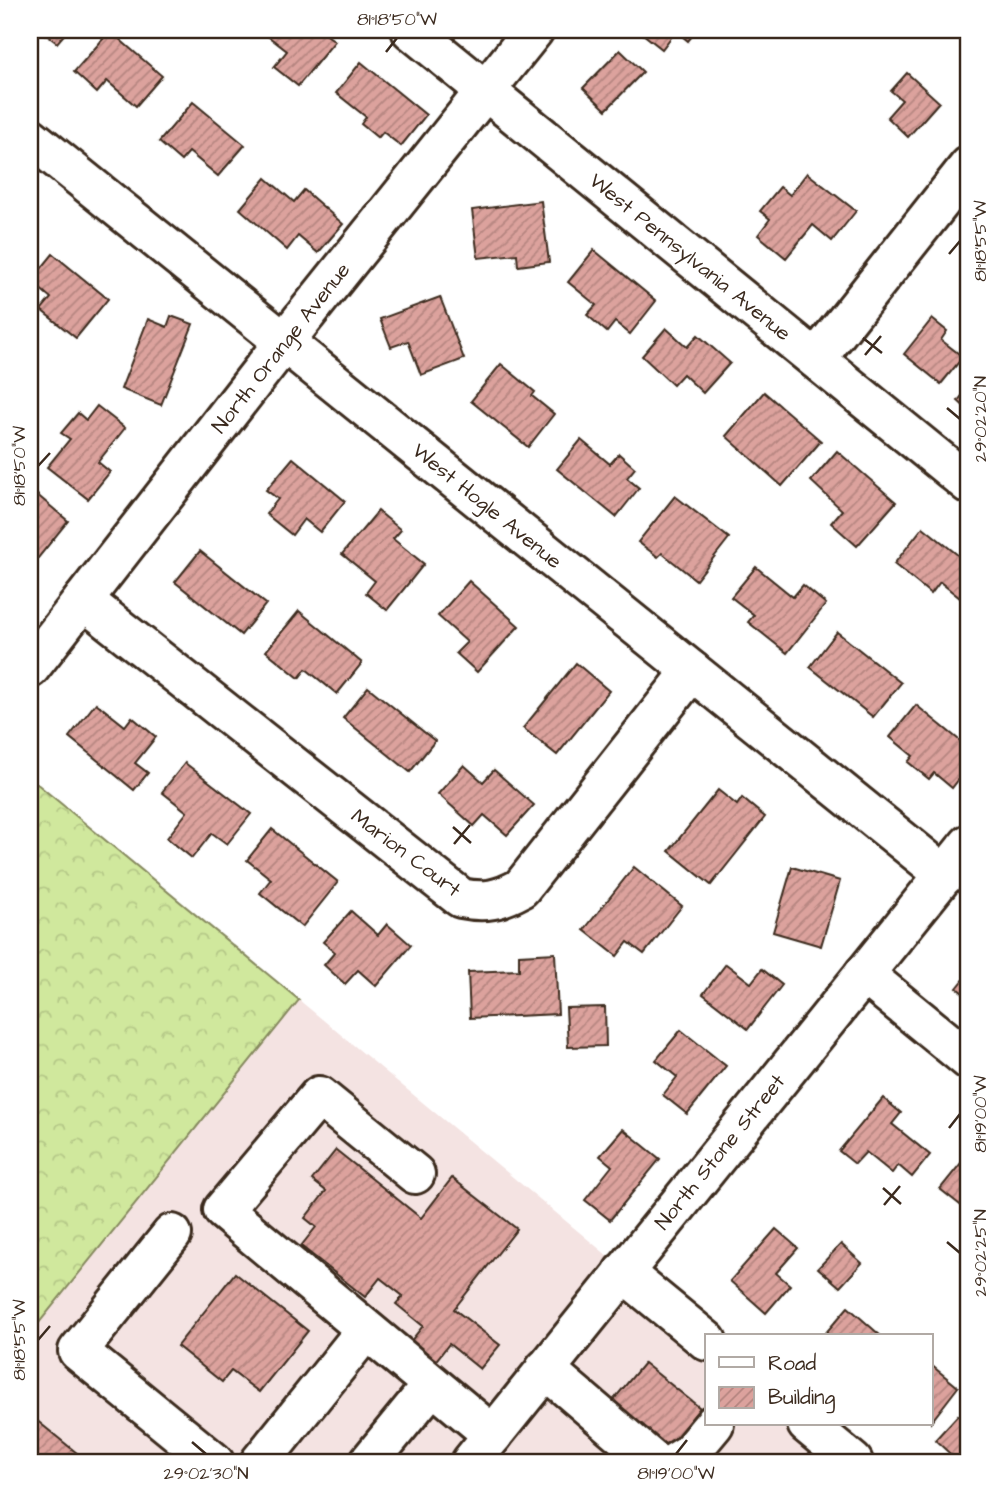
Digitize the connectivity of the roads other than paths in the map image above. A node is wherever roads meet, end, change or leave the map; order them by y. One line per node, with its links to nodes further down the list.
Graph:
1 (411, 30): 3 (street, West Pennsylvania Avenue)
2 (534, 30): 3 (street, North Orange Avenue)
3 (486, 91): 6 (street, North Orange Avenue); 7 (street, West Pennsylvania Avenue)
4 (34, 150): 6 (street, West Hogle Avenue)
5 (969, 166): 7 (street)
6 (284, 342): 9 (street, North Orange Avenue); 11 (street, West Hogle Avenue)
7 (816, 359): 8 (street, West Pennsylvania Avenue)
8 (969, 484)
9 (83, 600): 10 (street, North Orange Avenue); 11 (street, Marion Court)
10 (30, 668)
11 (692, 671): 13 (street, West Hogle Avenue)
12 (969, 844): 13 (street, North Stone Street)
13 (945, 876): 14 (street, North Stone Street)
14 (864, 974): 15 (street); 18 (street, North Stone Street)
15 (969, 1060)
16 (415, 1174): 19 (street)
17 (172, 1234): 27 (street)
18 (623, 1272): 20 (street); 21 (street, North Stone Street)
19 (366, 1330): 22 (street); 28 (street)
20 (705, 1339)
21 (545, 1369): 25 (street, North Stone Street); 30 (street)
22 (432, 1385): 25 (street); 29 (street)
23 (713, 1426): 31 (street)
24 (809, 1426): 26 (street)
25 (482, 1449)
26 (846, 1460)
27 (214, 1462)
28 (260, 1462)
29 (369, 1462)
30 (654, 1462)
31 (676, 1462)

